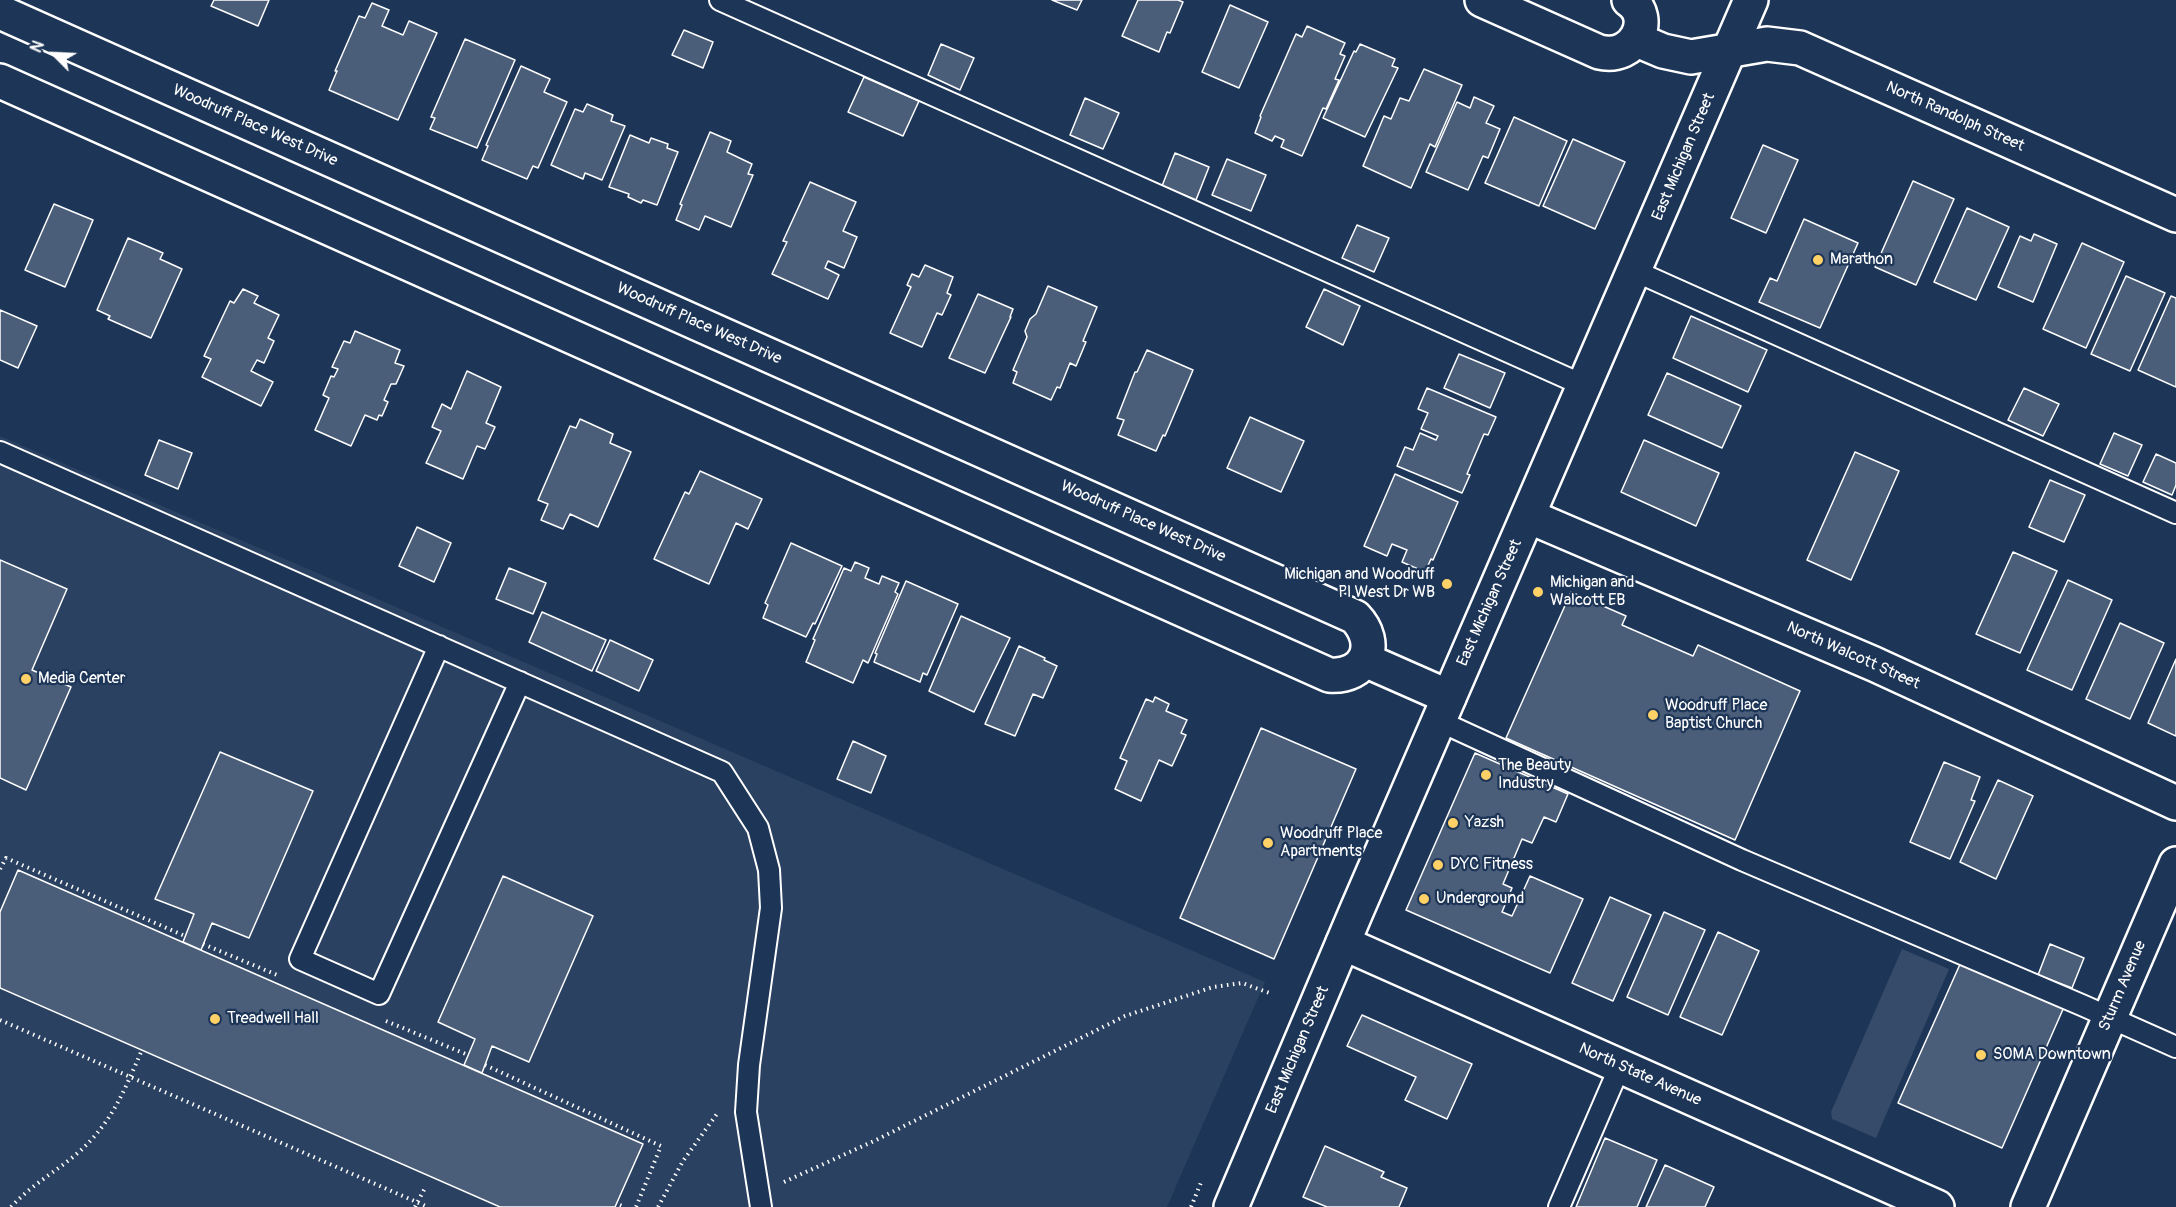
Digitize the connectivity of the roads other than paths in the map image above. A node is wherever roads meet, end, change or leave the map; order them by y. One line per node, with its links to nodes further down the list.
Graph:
1 (720, 0): 11 (lane)
2 (1482, 0): 6 (street)
3 (1629, 0): 6 (street)
4 (1751, 0): 7 (street, East Michigan Street)
5 (0, 12): 16 (street, Woodruff Place West Drive)
6 (1636, 40): 7 (street, North Randolph Street)
7 (1730, 51): 9 (street, North Randolph Street); 10 (street, East Michigan Street)
8 (0, 81): 16 (street)
9 (2176, 215)
10 (1635, 271): 11 (street, East Michigan Street); 13 (lane)
11 (1585, 386): 14 (street, East Michigan Street)
12 (0, 452): 15 (lane)
13 (2176, 513)
14 (1528, 516): 18 (street, East Michigan Street); 19 (street, North Walcott Street)
15 (440, 646): 17 (lane); 17 (lane)
16 (1365, 660): 18 (street)
17 (520, 682): 26 (lane)
18 (1444, 709): 21 (street, East Michigan Street); 22 (lane)
19 (2176, 803)
20 (2176, 864): 22 (street, Sturm Avenue)
21 (1343, 943): 24 (street, North State Avenue); 27 (street, East Michigan Street)
22 (2109, 1018): 23 (lane); 30 (street, Sturm Avenue)
23 (2176, 1047)
24 (1620, 1066): 25 (street, North State Avenue); 28 (lane)
25 (1900, 1199): 29 (street, North State Avenue)
26 (760, 1200)
27 (1231, 1207)
28 (1559, 1207)
29 (1937, 1207)
30 (2028, 1207)

